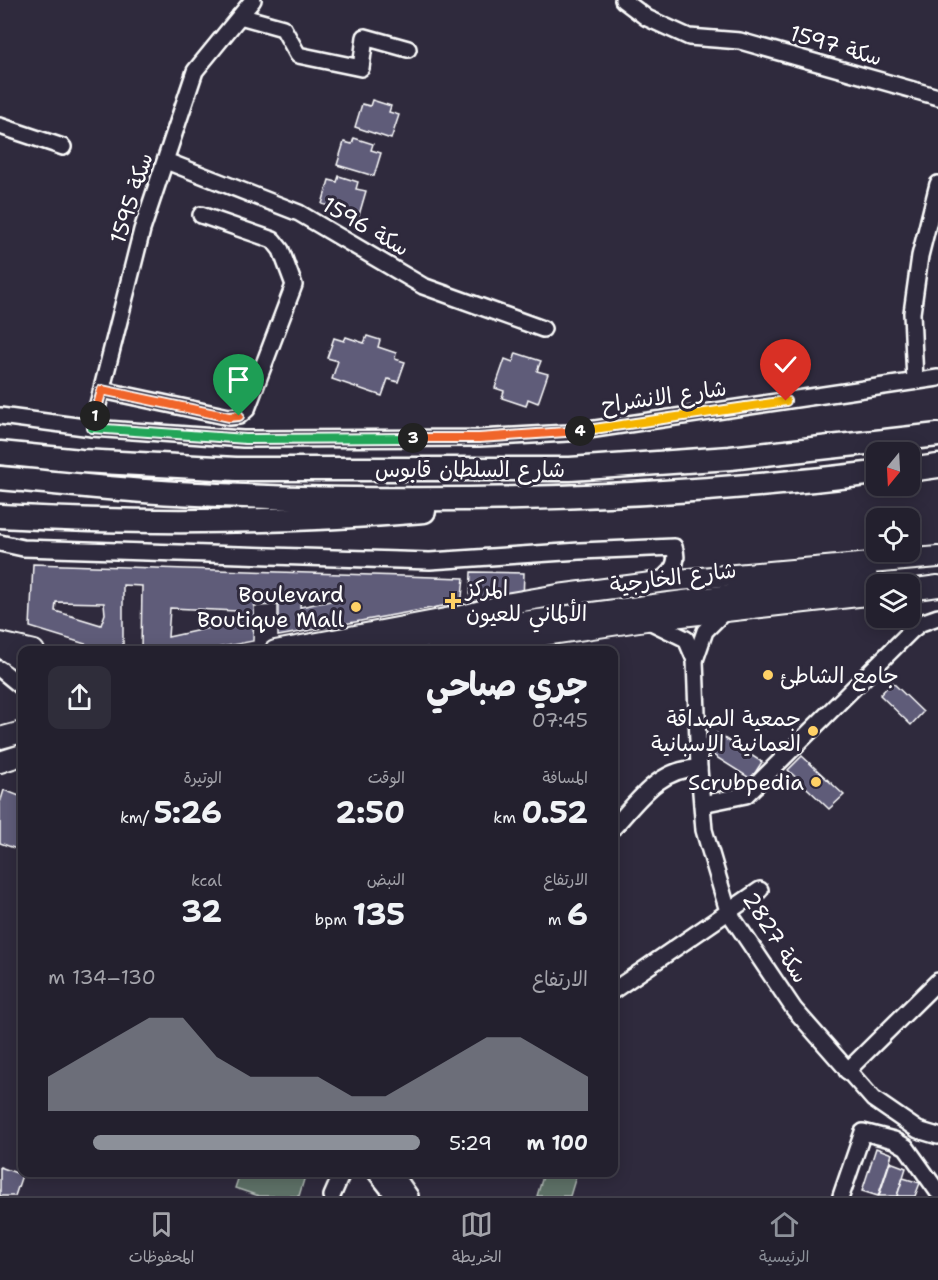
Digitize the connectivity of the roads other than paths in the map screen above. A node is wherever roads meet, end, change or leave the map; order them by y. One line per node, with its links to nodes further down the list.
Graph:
1 (253, 0): 3 (street, سكة 1595)
2 (623, 0): 5 (street, سكة 1597)
3 (240, 16): 4 (street); 8 (street, سكة 1595)
4 (408, 50)
5 (938, 97)
6 (0, 126): 7 (street)
7 (63, 147)
8 (166, 161): 11 (street, سكة 1596); 14 (street, سكة 1595)
9 (936, 197): 13 (street)
10 (201, 215): 14 (street)
11 (543, 329)
12 (938, 378): 13 (street, شارع الانشراح)
13 (915, 381): 16 (street, شارع الانشراح)
14 (102, 390): 16 (street, سكة 1595)
15 (0, 416): 16 (street, شارع الانشراح)
16 (92, 428)
17 (938, 435): 18 (highway, شارع السلطان قابوس)
18 (0, 453)
19 (938, 466): 20 (highway)
20 (920, 468)
21 (866, 474): 23 (highway, شارع السلطان قابوس)
22 (0, 478): 23 (highway, شارع السلطان قابوس)
23 (575, 498): 25 (highway)
24 (0, 516): 25 (highway)
25 (32, 519): 26 (street)
26 (0, 520)
27 (0, 543): 30 (street)
28 (938, 557): 30 (main road)
29 (938, 567): 38 (main road, شارع الخارجية)
30 (657, 582): 33 (main road)
31 (938, 586): 32 (main road)
32 (920, 588)
33 (601, 590): 38 (main road); 40 (main road)
34 (866, 595): 35 (main road, شارع الخارجية)
35 (725, 611): 37 (main road, شارع الخارجية); 45 (street, سكة 2827)
36 (938, 617): 56 (street)
37 (646, 620): 42 (main road, شارع الخارجية); 45 (street)
38 (499, 625): 41 (main road, شارع الخارجية)
39 (0, 643): 43 (main road)
40 (302, 646)
41 (374, 646)
42 (470, 646)
43 (18, 647)
44 (0, 649): 46 (street)
45 (695, 660): 54 (street, سكة 2827)
46 (18, 661)
47 (0, 669): 48 (street)
48 (18, 684)
49 (18, 733): 50 (main road)
50 (0, 738)
51 (18, 756): 52 (main road)
52 (0, 762)
53 (18, 766): 55 (main road)
54 (699, 768): 56 (street, سكة 2827); 57 (street)
55 (0, 770)
56 (702, 804): 59 (street, سكة 2827)
57 (618, 823)
58 (760, 890): 59 (street)
59 (728, 911): 61 (street); 62 (street, سكة 2827)
60 (938, 981): 62 (street)
61 (618, 987)
62 (847, 1071): 63 (street, سكة 2827)
63 (938, 1136)
64 (340, 1177): 68 (street)
65 (380, 1177): 69 (street)
66 (397, 1177): 70 (street)
67 (938, 1192): 71 (street)
68 (332, 1196)
69 (394, 1196)
70 (410, 1196)
71 (841, 1196)

